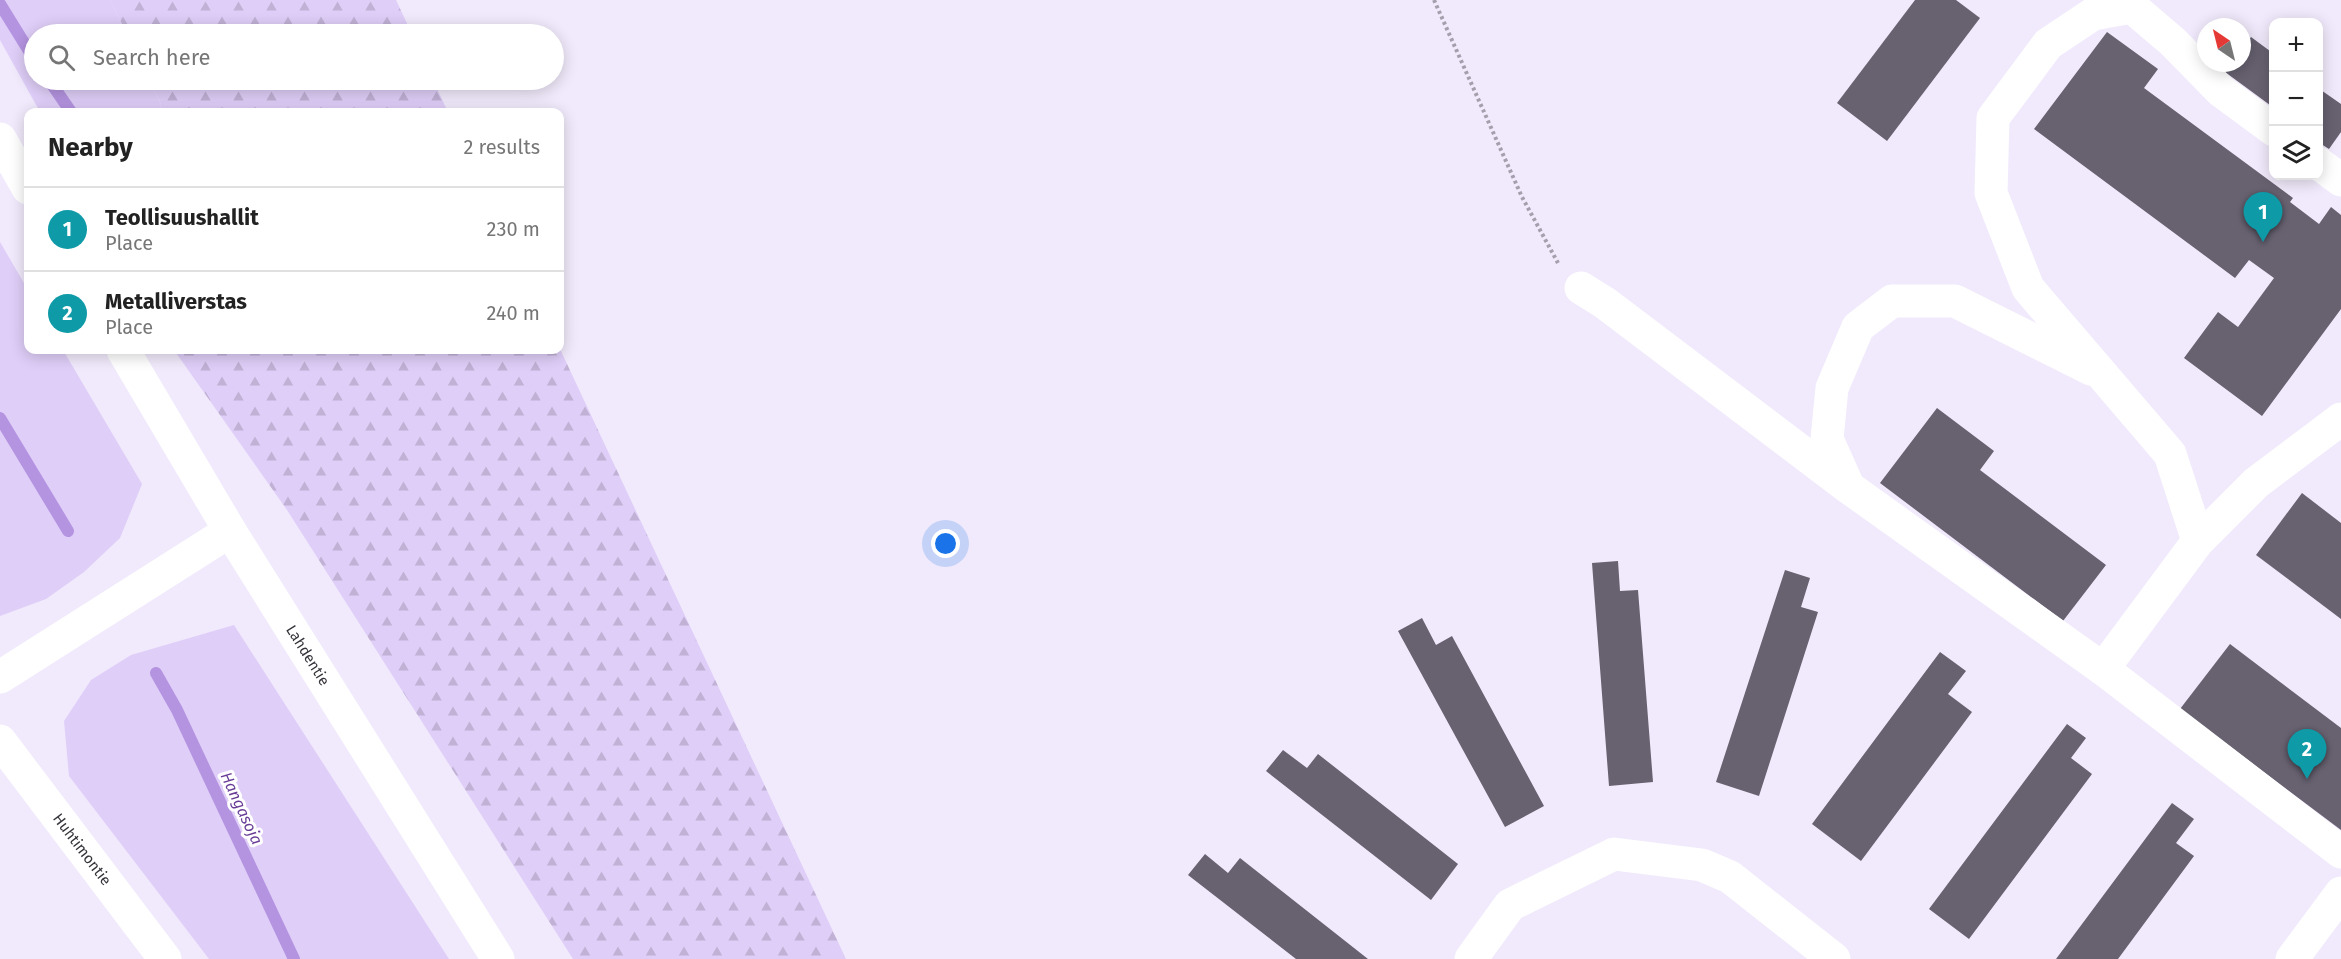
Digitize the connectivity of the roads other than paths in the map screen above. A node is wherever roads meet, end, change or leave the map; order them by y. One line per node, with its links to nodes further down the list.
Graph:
1 (2269, 126): 8 (main road)
2 (0, 139): 5 (main road)
3 (2323, 166): 4 (main road)
4 (2341, 180)
5 (24, 181)
6 (1581, 288): 10 (main road)
7 (125, 354): 11 (main road, Lahdentie)
8 (2102, 374): 10 (main road); 12 (main road)
9 (2341, 418): 12 (main road)
10 (1848, 487): 13 (main road)
11 (230, 531): 14 (main road); 19 (main road, Lahdentie)
12 (2198, 541): 13 (main road)
13 (2103, 669): 16 (main road)
14 (0, 676)
15 (0, 741): 18 (main road, Huhtimontie)
16 (2341, 852)
17 (2341, 893): 22 (main road)
18 (165, 959)
19 (498, 959)
20 (1471, 959): 21 (main road)
21 (1834, 959)
22 (2292, 959)

